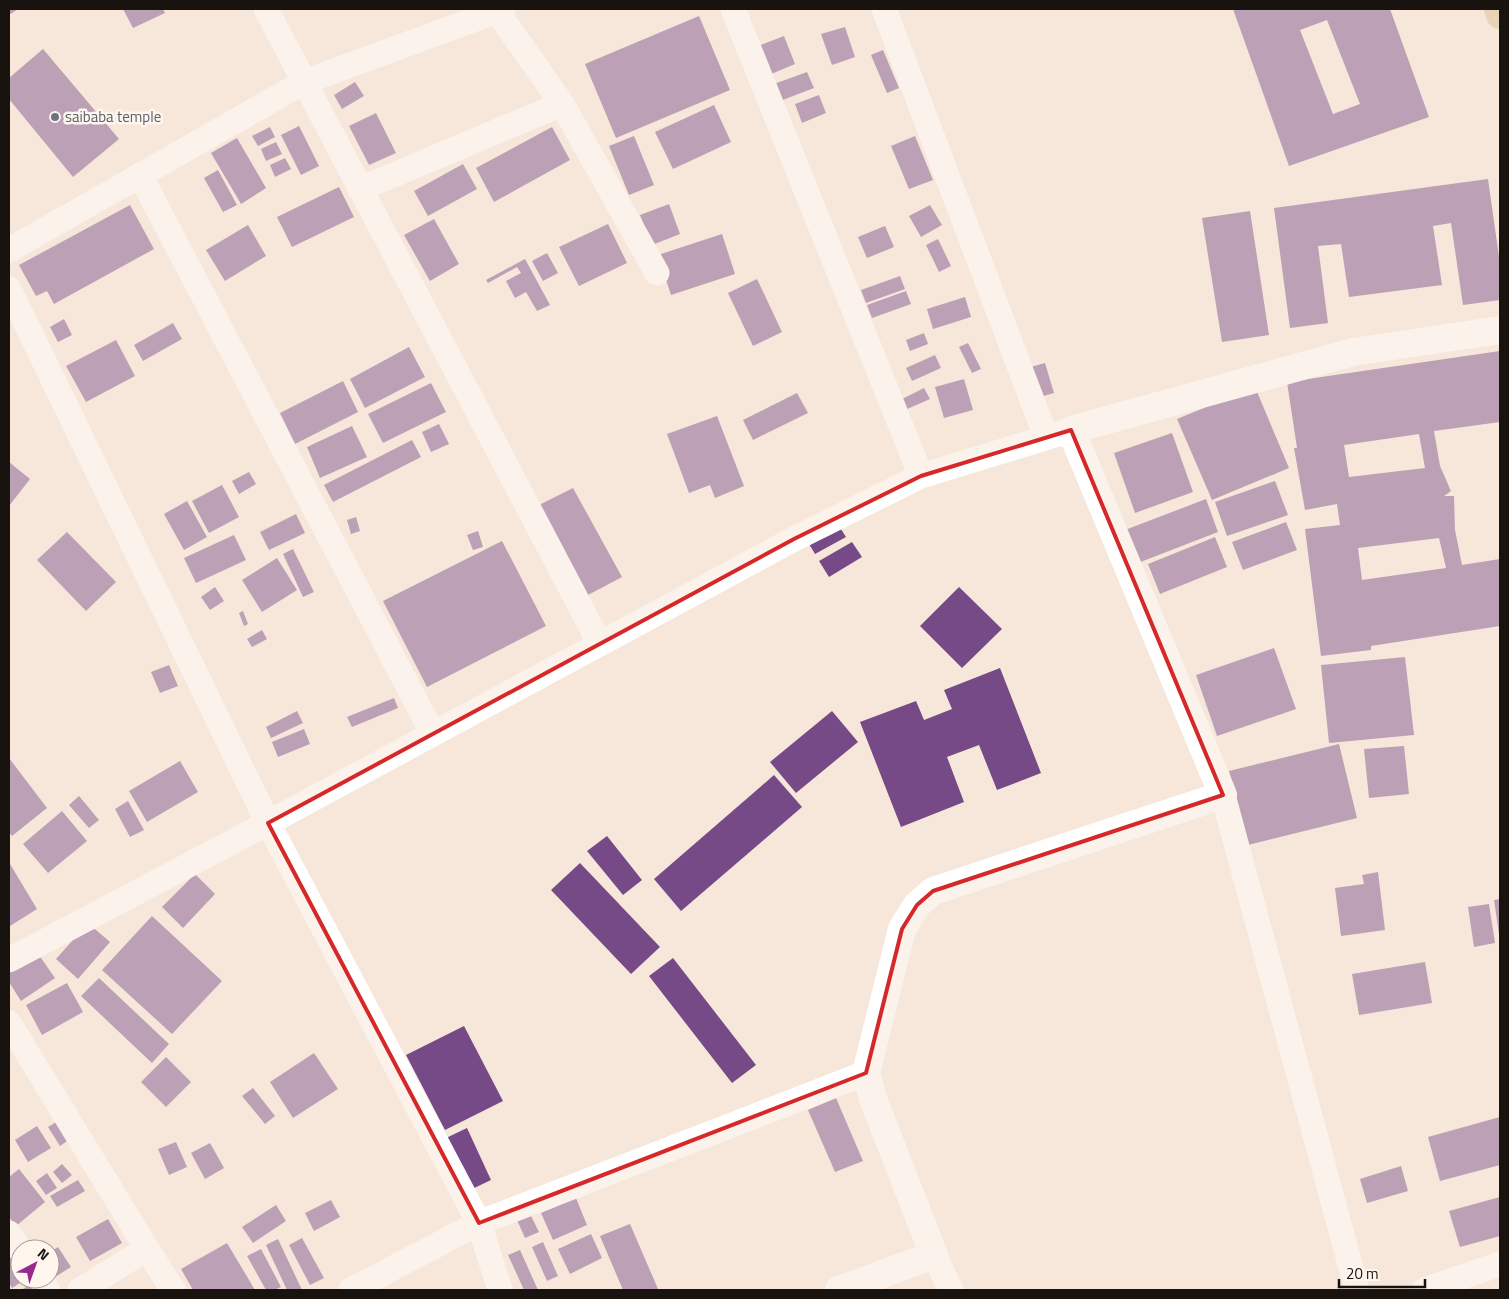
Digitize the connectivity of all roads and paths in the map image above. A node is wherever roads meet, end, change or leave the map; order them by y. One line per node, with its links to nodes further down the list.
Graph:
1 (266, 9): 7 (street)
2 (732, 9): 16 (street)
3 (884, 9): 15 (street)
4 (1498, 9): 6 (main road)
5 (500, 10): 7 (street); 8 (street)
6 (1500, 15)
7 (304, 82): 9 (street); 10 (street)
8 (562, 104): 10 (street); 12 (street)
9 (140, 175): 11 (street); 18 (street)
10 (360, 189): 17 (street)
11 (9, 250)
12 (657, 273)
13 (9, 288): 20 (street)
14 (1500, 330): 15 (main road)
15 (1059, 433): 16 (street); 19 (main road)
16 (921, 476): 17 (street)
17 (600, 644): 18 (street)
18 (433, 734): 20 (street)
19 (1223, 795): 23 (main road); 34 (street)
20 (268, 823): 21 (street); 24 (street)
21 (9, 960)
22 (9, 1023): 25 (street)
23 (866, 1073): 24 (street); 26 (main road)
24 (479, 1223): 30 (street); 31 (street)
25 (147, 1249): 28 (street); 29 (street)
26 (934, 1254): 32 (main road); 33 (street)
27 (1500, 1264): 35 (street)
28 (80, 1290)
29 (172, 1290)
30 (351, 1290)
31 (500, 1290)
32 (839, 1290)
33 (951, 1290)
34 (1357, 1290)
35 (1424, 1290)

